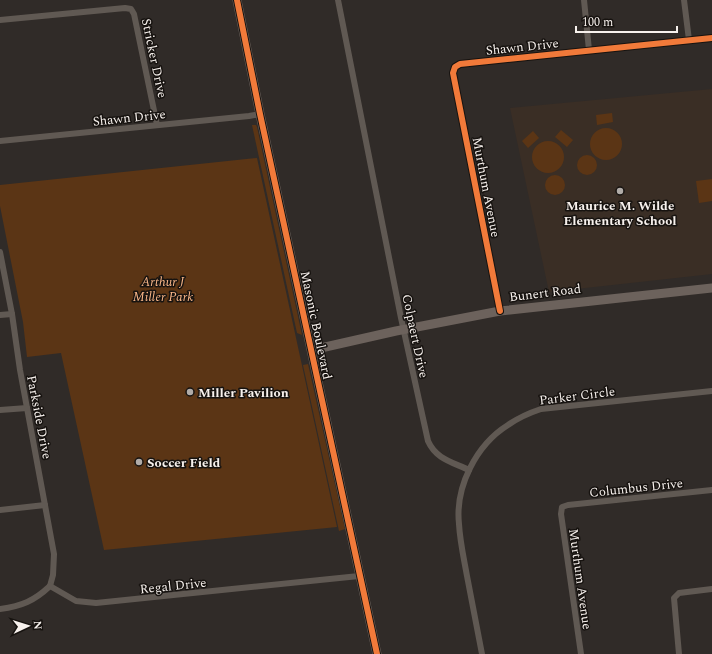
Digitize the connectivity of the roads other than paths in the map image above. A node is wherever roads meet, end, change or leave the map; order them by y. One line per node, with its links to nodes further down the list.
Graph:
1 (236, 0): 10 (street, Masonic Boulevard)
2 (338, 0): 18 (street, Colpaert Drive)
3 (584, 0): 8 (street)
4 (684, 0): 7 (street)
5 (0, 20): 11 (street, Stricker Drive)
6 (712, 38): 7 (street, Shawn Drive)
7 (688, 40): 8 (street, Shawn Drive)
8 (589, 50): 9 (street, Shawn Drive)
9 (455, 67): 15 (street, Murthum Avenue)
10 (260, 114): 11 (street, Shawn Drive); 19 (street, Masonic Boulevard)
11 (157, 125): 12 (street, Shawn Drive)
12 (0, 141)
13 (0, 252): 16 (street, Parkside Drive)
14 (712, 288): 15 (street, Bunert Road)
15 (500, 311): 18 (street, Bunert Road)
16 (12, 314): 17 (street); 21 (street, Parkside Drive)
17 (0, 315)
18 (404, 330): 19 (street, Bunert Road); 23 (street, Colpaert Drive)
19 (312, 350): 28 (street, Masonic Boulevard)
20 (712, 391): 23 (street, Parker Circle)
21 (27, 408): 22 (street); 25 (street, Parkside Drive)
22 (0, 410)
23 (469, 470): 33 (street)
24 (712, 490): 26 (street, Columbus Drive)
25 (45, 506): 27 (street); 29 (street, Parkside Drive)
26 (562, 507): 34 (street, Murthum Avenue)
27 (0, 510)
28 (359, 576): 29 (street, Regal Drive); 32 (street, Masonic Boulevard)
29 (50, 586): 31 (street)
30 (712, 589): 35 (street)
31 (0, 608)
32 (377, 654)
33 (482, 654)
34 (580, 654)
35 (679, 654)

